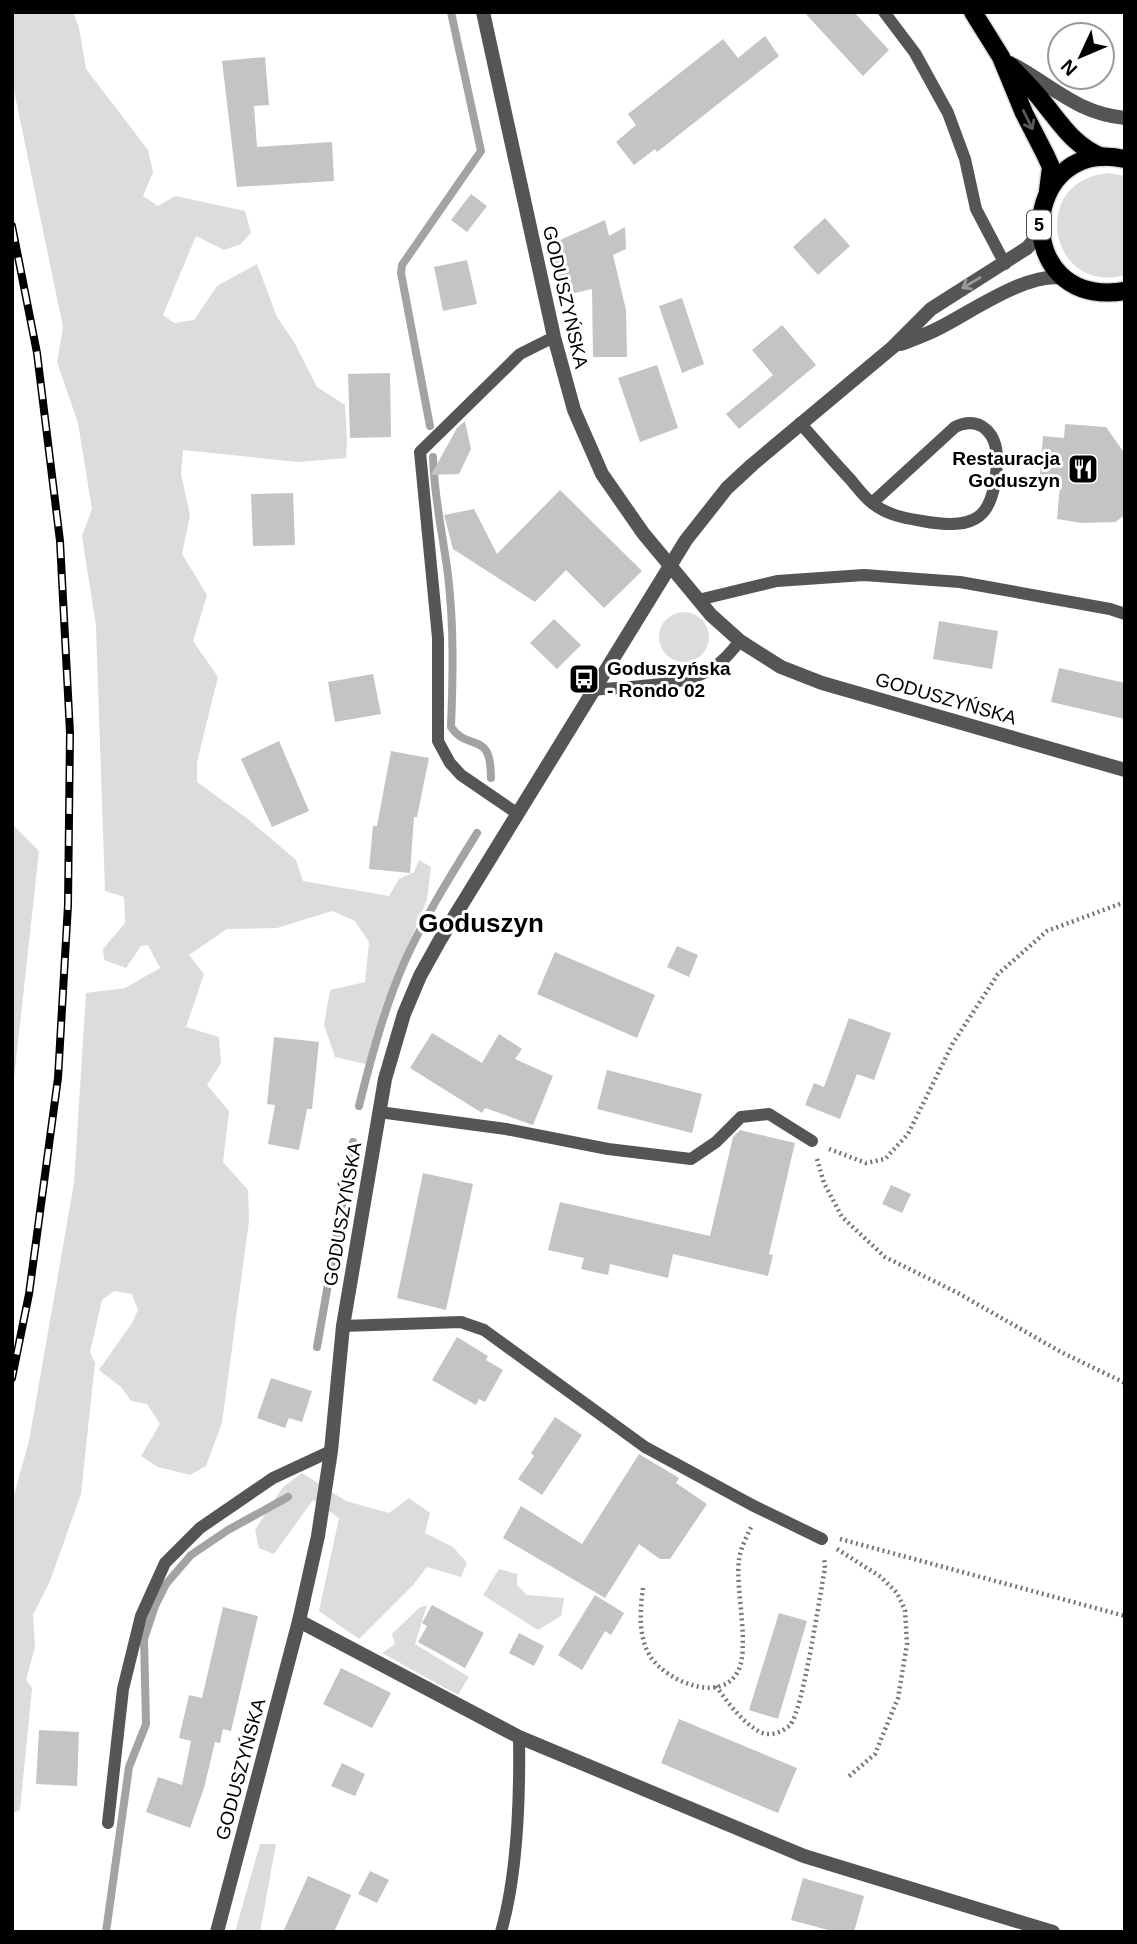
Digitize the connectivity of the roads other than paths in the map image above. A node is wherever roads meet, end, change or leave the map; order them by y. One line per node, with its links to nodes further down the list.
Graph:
1 (483, 12): 13 (street, GODUSZYŃSKA)
2 (884, 12): 10 (lane)
3 (973, 12): 4 (main road, 5)
4 (1001, 57): 5 (street); 6 (main road, 5); 8 (main road, 5, one-way to 8)
5 (1125, 118)
6 (1102, 157): 7 (main road, 5); 8 (main road, 5)
7 (1125, 159)
8 (1048, 191): 9 (main road, 5)
9 (1039, 225): 10 (street, GODUSZYŃSKA); 11 (main road, 5)
10 (1005, 264): 14 (street, GODUSZYŃSKA, one-way to 14)
11 (1065, 278): 12 (main road, 5); 14 (street, GODUSZYŃSKA)
12 (1120, 295)
13 (554, 337): 17 (street, GODUSZYŃSKA); 23 (lane)
14 (893, 347): 15 (street, GODUSZYŃSKA)
15 (800, 423): 16 (lane); 17 (street, GODUSZYŃSKA)
16 (872, 503): 16 (lane)
17 (670, 566): 18 (street, GODUSZYŃSKA); 21 (street, GODUSZYŃSKA)
18 (698, 600): 19 (lane); 20 (street, GODUSZYŃSKA)
19 (1125, 614)
20 (740, 641): 21 (lane); 22 (street, GODUSZYŃSKA)
21 (595, 690): 23 (street, GODUSZYŃSKA)
22 (1125, 770)
23 (518, 814): 24 (street, GODUSZYŃSKA)
24 (379, 1112): 25 (lane); 26 (street, GODUSZYŃSKA)
25 (812, 1142)
26 (343, 1326): 27 (street, GODUSZYŃSKA); 28 (lane)
27 (331, 1451): 29 (street, GODUSZYŃSKA); 31 (lane)
28 (822, 1539)
29 (299, 1620): 30 (street); 32 (street, GODUSZYŃSKA)
30 (519, 1737): 33 (lane); 34 (street)
31 (108, 1823)
32 (217, 1932)
33 (501, 1932)
34 (1053, 1932)

